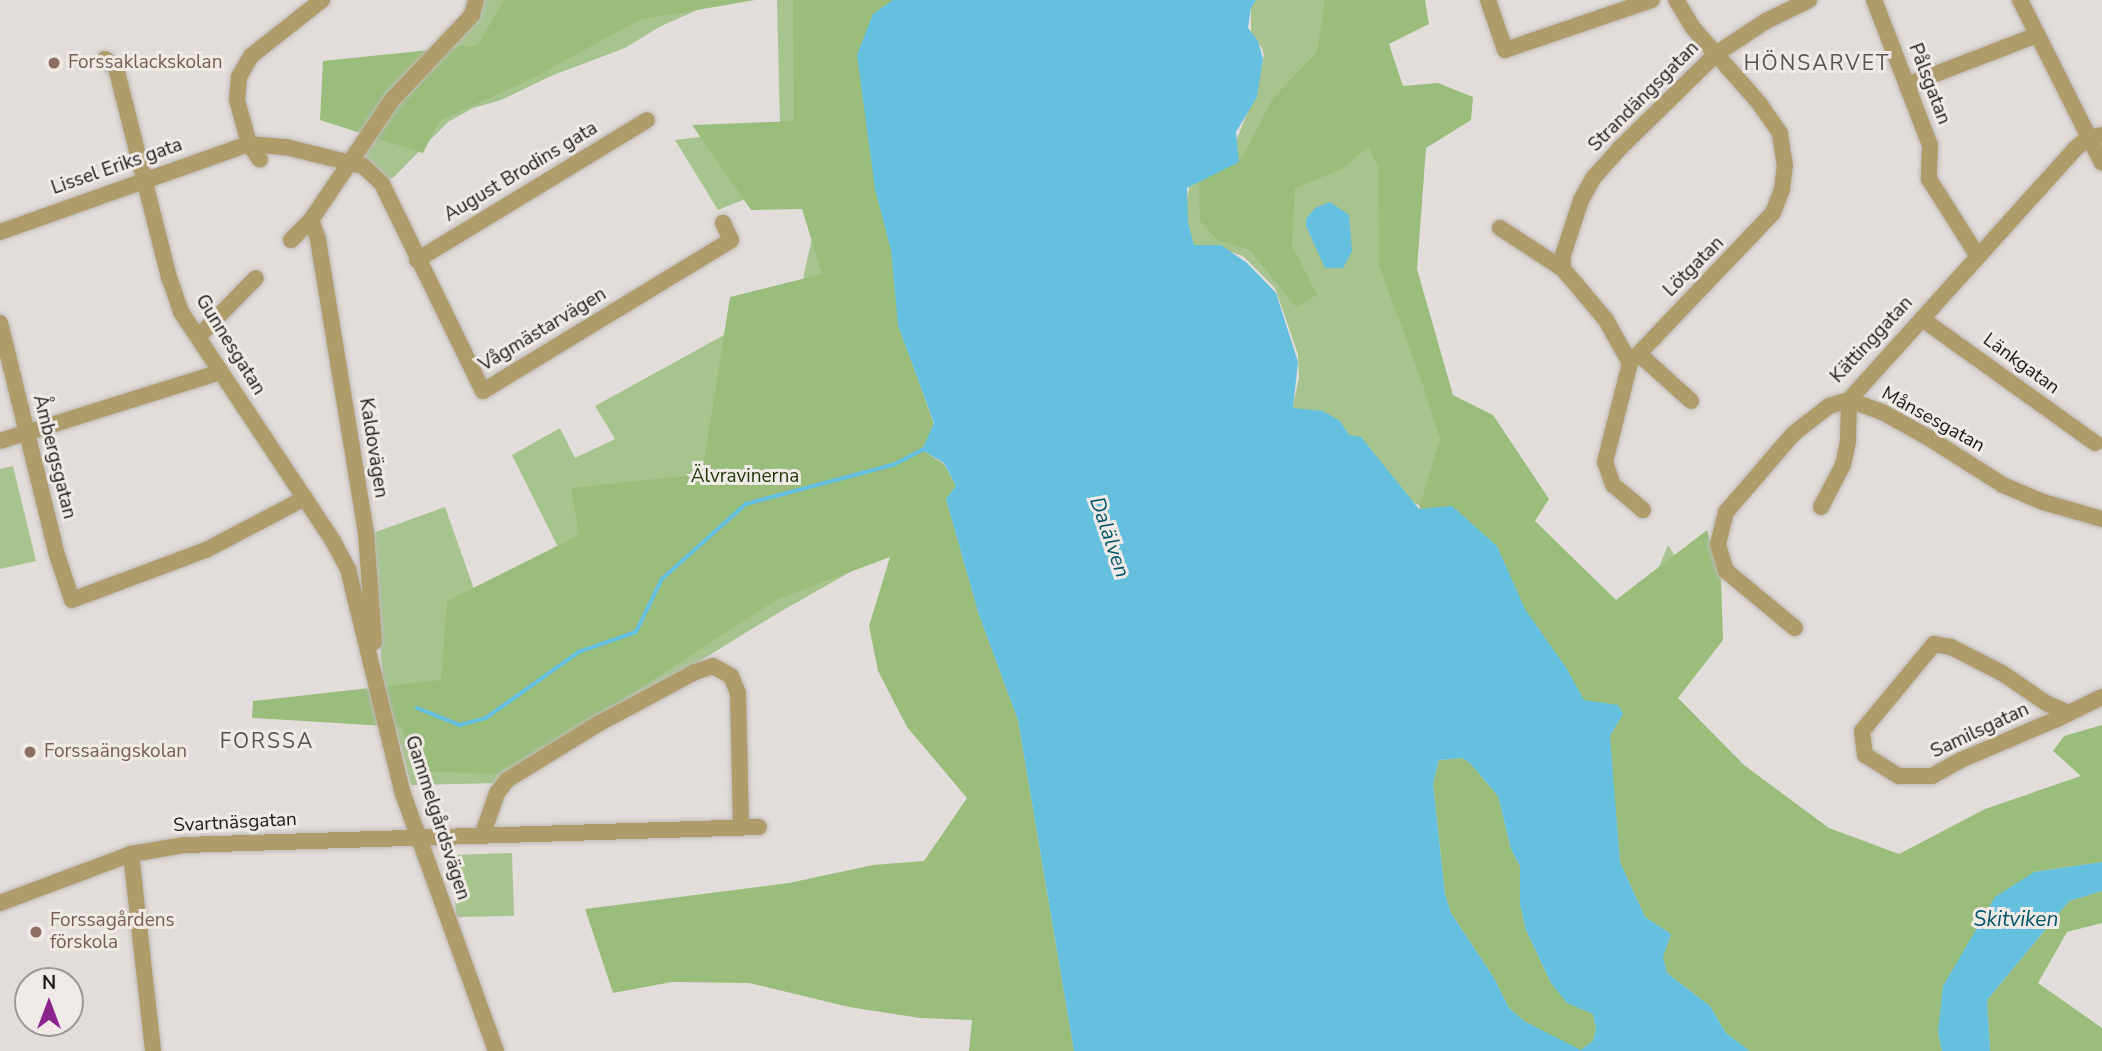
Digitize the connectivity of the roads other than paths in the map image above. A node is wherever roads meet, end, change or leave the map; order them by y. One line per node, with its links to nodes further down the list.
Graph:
1 (323, 0): 15 (street)
2 (476, 0): 18 (street)
3 (1488, 0): 4 (street)
4 (1652, 0)
5 (1676, 0): 10 (street, Lötgatan)
6 (1809, 0): 10 (street, Strandängsgatan)
7 (1874, 0): 12 (street, Pålsgatan)
8 (2021, 0): 9 (street)
9 (2037, 35): 12 (street); 14 (street)
10 (1716, 54): 27 (street, Strandängsgatan); 32 (street, Lötgatan)
11 (105, 60): 19 (street, Gunnesgatan)
12 (1907, 85): 25 (street, Pålsgatan)
13 (647, 120): 26 (street, August Brodins gata)
14 (2095, 137): 17 (street); 25 (street, Kättinggatan)
15 (248, 144): 16 (street); 18 (street, Vågmästarvägen); 19 (street, Lissel Eriks gata)
16 (260, 160)
17 (2102, 163)
18 (350, 164): 20 (street); 26 (street, Vågmästarvägen)
19 (146, 180): 23 (street, Lissel Eriks gata); 31 (street, Gunnesgatan)
20 (311, 220): 24 (street); 45 (street, Kaldovägen)
21 (723, 223): 26 (street, Vågmästarvägen)
22 (1500, 228): 27 (street)
23 (0, 232)
24 (291, 240)
25 (1977, 255): 29 (street, Kättinggatan)
26 (417, 260)
27 (1563, 269): 32 (street)
28 (256, 278): 31 (street)
29 (1922, 318): 34 (street, Kättinggatan); 38 (street, Länkgatan)
30 (0, 323): 36 (street, Åmbergsgatan)
31 (199, 336): 33 (street, Gunnesgatan)
32 (1634, 358): 35 (street); 41 (street)
33 (220, 372): 36 (street); 39 (street, Gunnesgatan)
34 (1849, 400): 40 (street, Månsesgatan); 42 (street, Månsesgatan); 44 (street, Kättinggatan)
35 (1691, 401)
36 (27, 433): 37 (street); 39 (street, Åmbergsgatan)
37 (0, 441)
38 (2095, 443)
39 (305, 498): 43 (street, Gunnesgatan)
40 (1821, 507)
41 (1643, 510)
42 (2102, 519)
43 (356, 593): 45 (street, Gammelgårdsvägen)
44 (1795, 628)
45 (374, 685): 51 (street, Gammelgårdsvägen)
46 (2102, 697): 47 (street, Samilsgatan)
47 (2069, 713): 47 (street, Samilsgatan)
48 (759, 827): 49 (street, Svartnäsgatan)
49 (741, 828): 50 (street, Svartnäsgatan); 50 (street)
50 (482, 836): 51 (street, Svartnäsgatan)
51 (418, 838): 52 (street, Svartnäsgatan); 55 (street, Gammelgårdsvägen)
52 (131, 853): 53 (street, Svartnäsgatan); 54 (street)
53 (0, 902)
54 (153, 1051)
55 (496, 1051)

